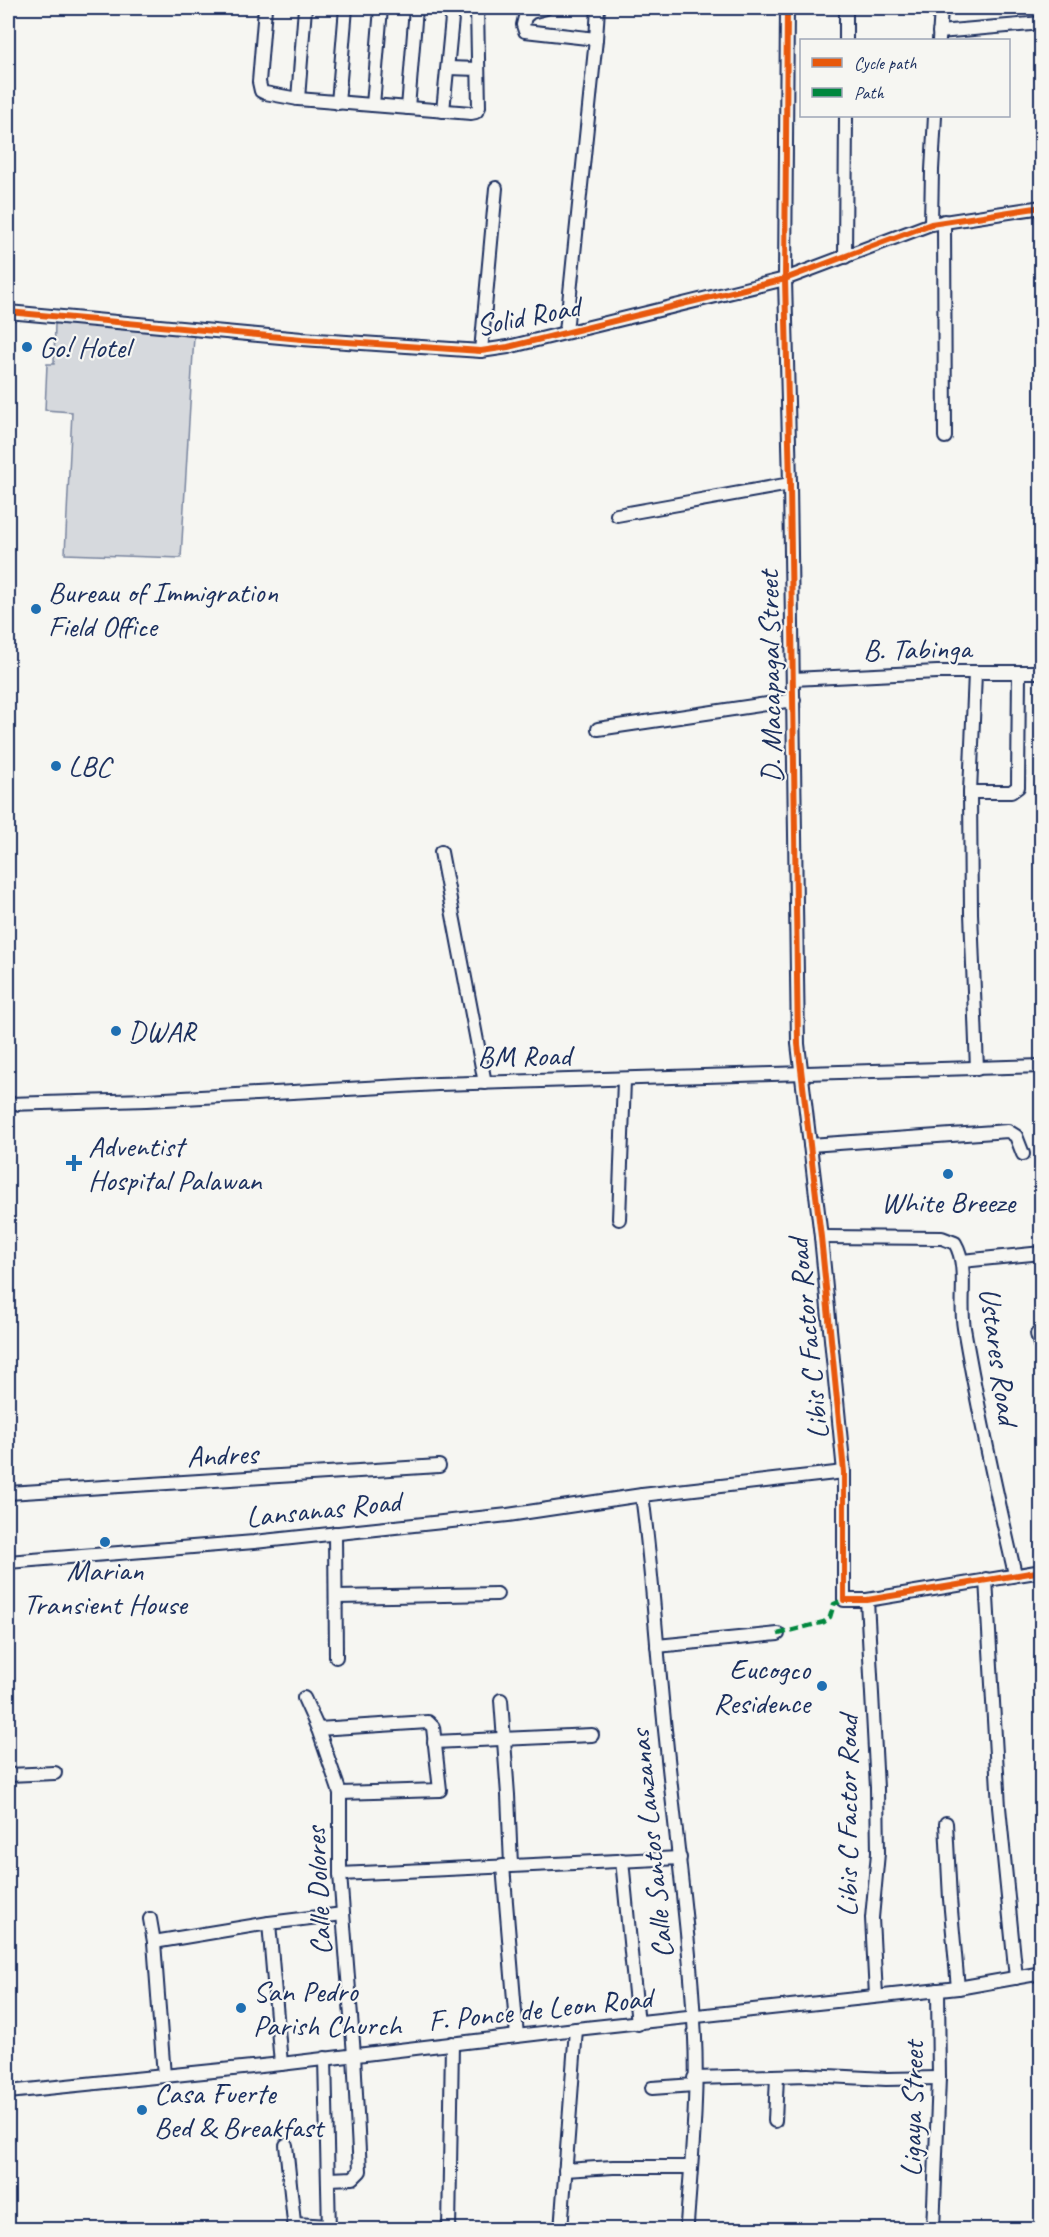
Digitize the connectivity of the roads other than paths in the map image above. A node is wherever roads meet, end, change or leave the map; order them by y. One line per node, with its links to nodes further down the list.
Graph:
1 (265, 8): 19 (street)
2 (305, 8): 19 (street)
3 (346, 8): 20 (street)
4 (381, 8): 21 (street)
5 (416, 8): 22 (street)
6 (453, 8): 17 (street)
7 (477, 8): 18 (street)
8 (546, 8): 15 (street)
9 (598, 8): 15 (street)
10 (787, 8): 31 (street, D. Macapagal Street)
11 (846, 8): 16 (street)
12 (941, 8): 14 (street)
13 (1041, 23): 14 (street)
14 (939, 36)
15 (596, 39): 33 (street)
16 (846, 39)
17 (448, 68): 18 (street); 23 (street)
18 (478, 69): 23 (street)
19 (298, 99): 20 (street)
20 (338, 103): 21 (street)
21 (373, 105): 22 (street)
22 (408, 108): 23 (street)
23 (443, 111)
24 (846, 117): 30 (street)
25 (935, 117): 29 (street)
26 (496, 188): 34 (street)
27 (1041, 207): 28 (street, Solid Road)
28 (945, 221): 29 (street, Solid Road); 35 (street)
29 (932, 224): 30 (street, Solid Road)
30 (845, 257): 31 (street, Solid Road)
31 (785, 279): 33 (street, Solid Road); 36 (street, D. Macapagal Street)
32 (8, 312): 34 (street, Solid Road)
33 (566, 332): 34 (street, Solid Road)
34 (482, 351)
35 (945, 437)
36 (790, 484): 37 (street); 41 (street, D. Macapagal Street)
37 (617, 515)
38 (1041, 672): 40 (street, B. Tabinga)
39 (975, 673): 40 (street, B. Tabinga); 41 (street, B. Tabinga); 44 (street)
40 (1019, 673): 44 (street)
41 (793, 679): 42 (street, D. Macapagal Street)
42 (794, 700): 43 (street); 48 (street, D. Macapagal Street)
43 (598, 729)
44 (970, 792): 47 (street)
45 (441, 852): 50 (street)
46 (1041, 1066): 47 (street, BM Road)
47 (977, 1069): 48 (street, BM Road)
48 (802, 1073): 49 (street, BM Road); 52 (street, Libis C Factor Road)
49 (624, 1080): 50 (street, BM Road); 54 (street)
50 (485, 1083): 51 (street, BM Road)
51 (8, 1104)
52 (810, 1145): 53 (street); 55 (street, Libis C Factor Road)
53 (1023, 1154)
54 (619, 1219)
55 (821, 1238): 57 (street, Ustares Road); 61 (street, Libis C Factor Road)
56 (1041, 1253): 57 (street)
57 (962, 1261): 67 (street, Ustares Road)
58 (1037, 1334): 59 (street)
59 (1041, 1351)
60 (439, 1466): 62 (street, Andres)
61 (844, 1472): 63 (street, Lansanas Road); 71 (street, Libis C Factor Road)
62 (8, 1493)
63 (642, 1495): 64 (street, Lansanas Road); 73 (street, Calle Santos Lanzanas)
64 (335, 1533): 65 (street, Lansanas Road); 70 (street)
65 (8, 1562)
66 (1041, 1571): 67 (street)
67 (1015, 1574): 68 (street)
68 (986, 1579): 71 (street); 94 (street)
69 (497, 1594): 70 (street)
70 (337, 1597): 74 (street)
71 (867, 1600): 97 (street, Libis C Factor Road)
72 (778, 1634): 73 (street)
73 (657, 1646): 85 (street, Calle Santos Lanzanas)
74 (336, 1657)
75 (304, 1698): 77 (street, Calle Dolores)
76 (501, 1700): 79 (street)
77 (318, 1729): 80 (street); 83 (street, Calle Dolores)
78 (592, 1735): 79 (street)
79 (504, 1738): 80 (street); 87 (street)
80 (434, 1742): 83 (street)
81 (55, 1773): 82 (street)
82 (8, 1775)
83 (340, 1793): 88 (street, Calle Dolores)
84 (946, 1823): 95 (street)
85 (680, 1858): 86 (street); 98 (street, Calle Santos Lanzanas)
86 (622, 1860): 87 (street); 99 (street)
87 (507, 1865): 88 (street); 101 (street)
88 (340, 1874): 89 (street, Calle Dolores)
89 (343, 1914): 91 (street); 103 (street, Calle Dolores)
90 (150, 1919): 92 (street)
91 (269, 1923): 92 (street); 105 (street)
92 (154, 1942): 106 (street)
93 (1041, 1973): 94 (street, F. Ponce de Leon Road)
94 (1016, 1978): 95 (street, F. Ponce de Leon Road)
95 (958, 1988): 96 (street, F. Ponce de Leon Road)
96 (938, 1990): 97 (street, F. Ponce de Leon Road); 108 (street, Ligaya Street)
97 (876, 1996): 98 (street, F. Ponce de Leon Road)
98 (693, 2018): 99 (street, F. Ponce de Leon Road); 109 (street, Calle Santos Lanzanas)
99 (638, 2024): 100 (street, F. Ponce de Leon Road)
100 (576, 2029): 101 (street, F. Ponce de Leon Road); 115 (street)
101 (517, 2036): 102 (street, F. Ponce de Leon Road)
102 (452, 2043): 103 (street, F. Ponce de Leon Road); 119 (street)
103 (354, 2055): 104 (street, F. Ponce de Leon Road); 116 (street, Calle Dolores)
104 (325, 2058): 105 (street, F. Ponce de Leon Road); 116 (street)
105 (281, 2064): 106 (street, F. Ponce de Leon Road)
106 (164, 2076): 111 (street, F. Ponce de Leon Road)
107 (777, 2076): 108 (street); 109 (street); 112 (street)
108 (939, 2078): 121 (street, Ligaya Street)
109 (694, 2081): 110 (street); 114 (street, Calle Santos Lanzanas)
110 (652, 2088)
111 (8, 2092)
112 (775, 2121)
113 (286, 2145): 118 (street)
114 (691, 2167): 115 (street); 117 (street, Calle Santos Lanzanas)
115 (565, 2170): 120 (street)
116 (329, 2179): 118 (street)
117 (687, 2224)
118 (329, 2228)
119 (449, 2229)
120 (561, 2229)
121 (933, 2229)

